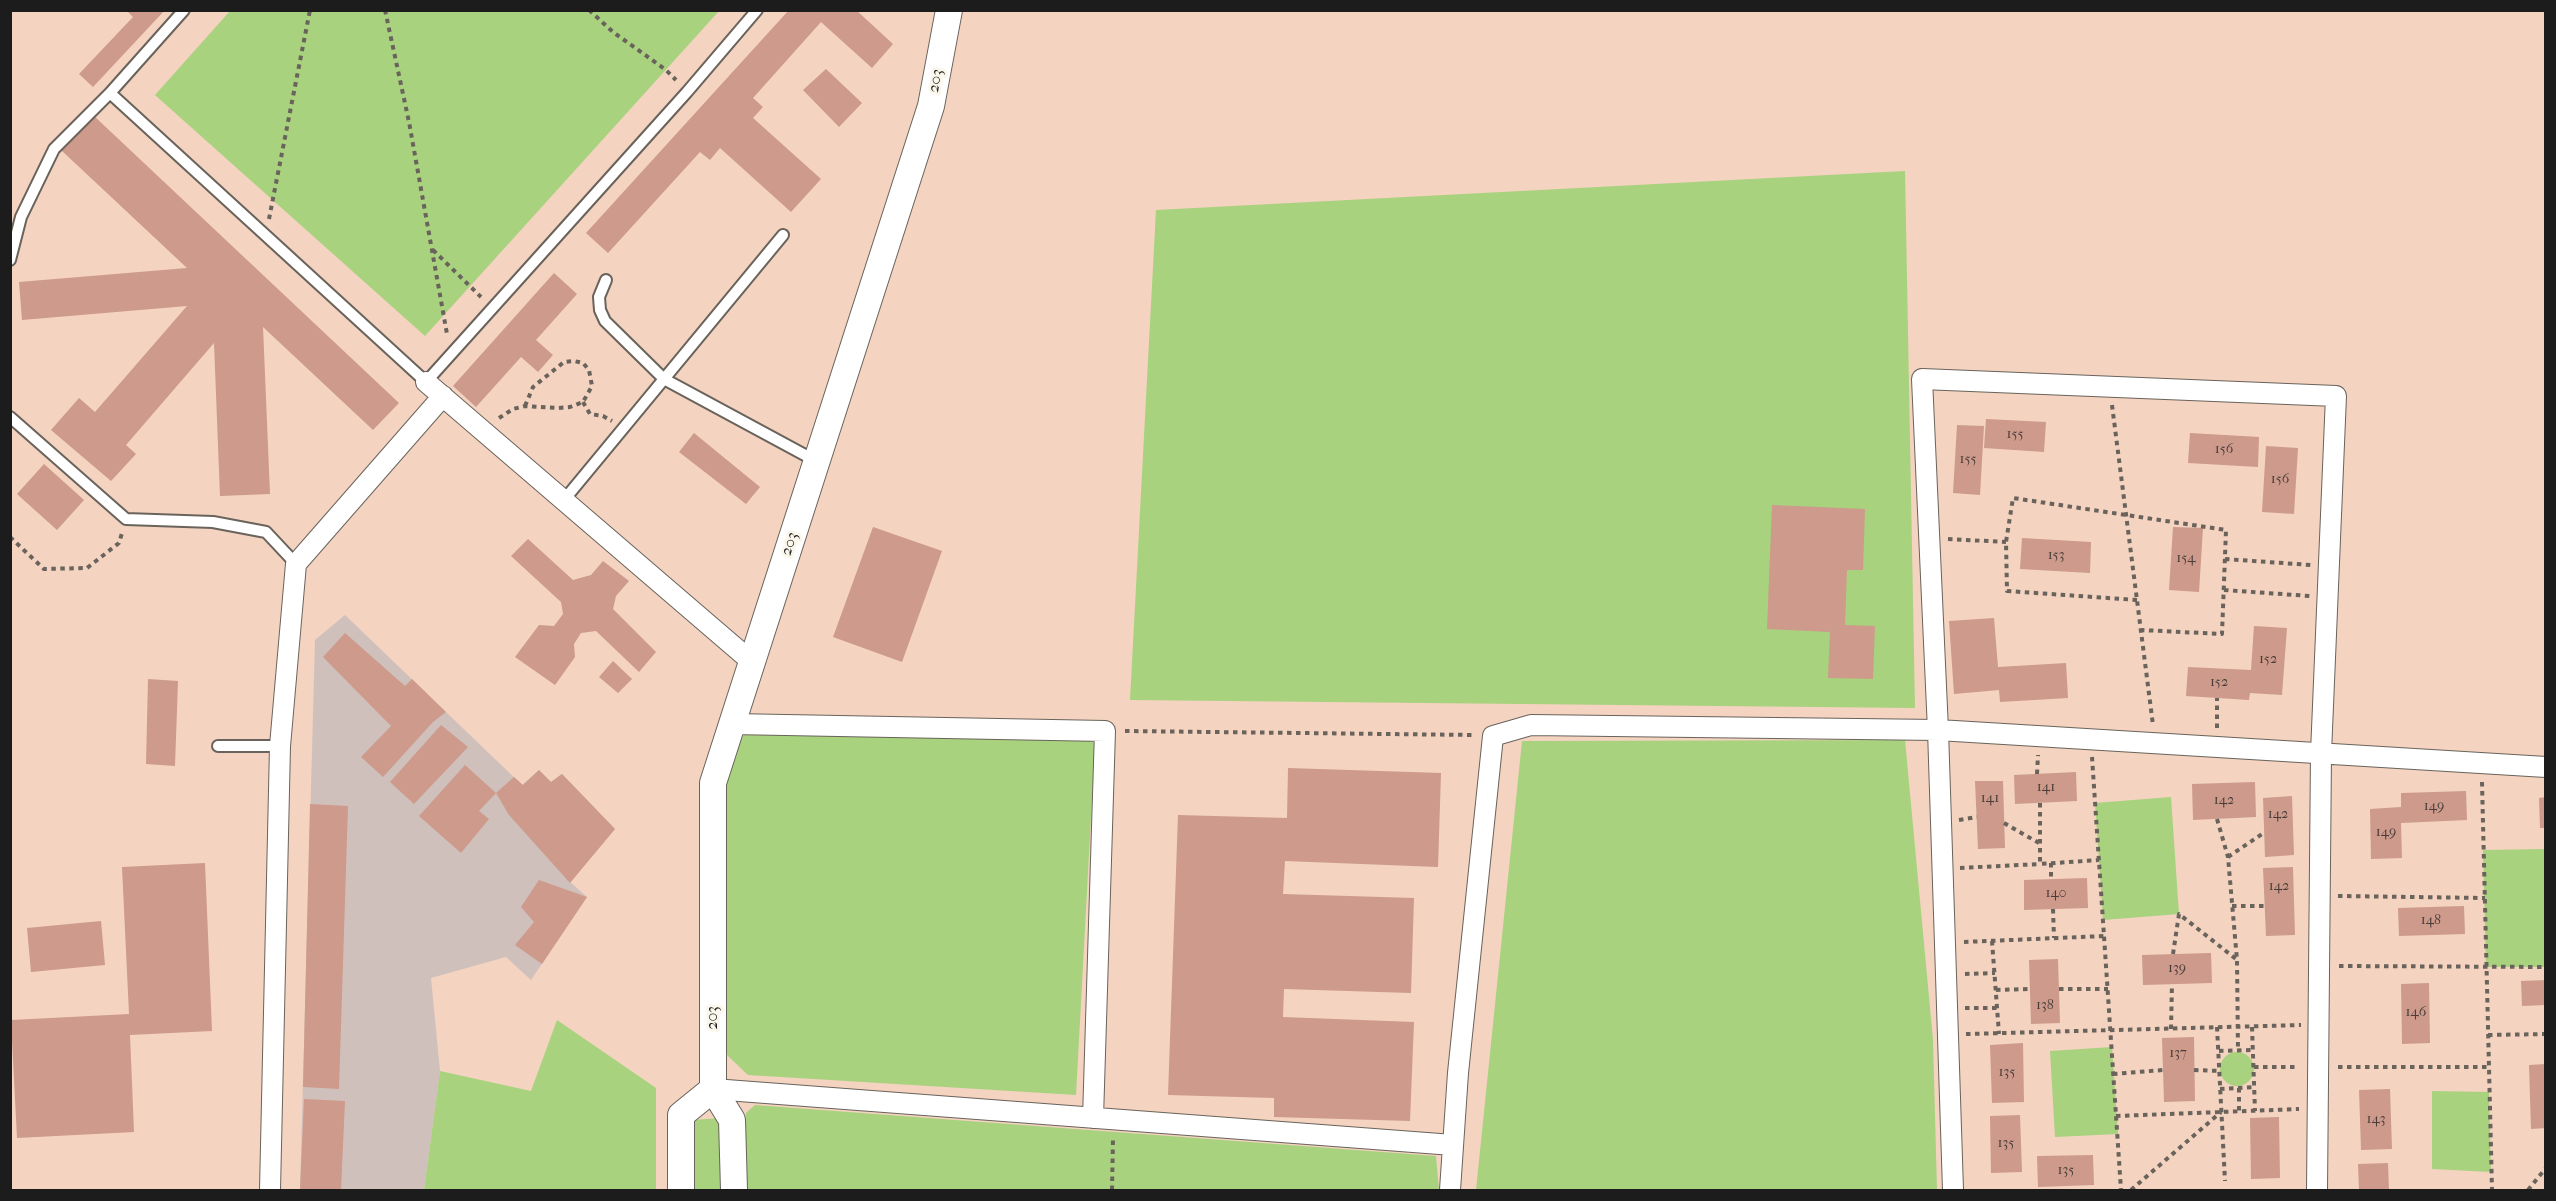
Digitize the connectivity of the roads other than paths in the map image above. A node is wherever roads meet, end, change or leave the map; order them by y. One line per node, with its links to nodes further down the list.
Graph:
1 (184, 10): 4 (lane)
2 (757, 10): 9 (lane)
3 (949, 10): 12 (street, 203)
4 (110, 93): 6 (lane); 9 (lane)
5 (783, 235): 8 (lane)
6 (10, 260)
7 (606, 280): 8 (lane)
8 (664, 379): 12 (lane); 13 (lane)
9 (426, 381): 10 (street)
10 (443, 396): 13 (street); 14 (street)
11 (10, 417): 14 (lane)
12 (816, 461): 15 (street, 203)
13 (564, 500): 15 (street)
14 (296, 564): 19 (street)
15 (752, 662): 16 (street, 203)
16 (732, 724): 22 (street, 203); 23 (street)
17 (1938, 730): 20 (street); 20 (street); 24 (street); 29 (street)
18 (218, 746): 19 (lane)
19 (280, 746): 25 (street)
20 (2321, 753): 21 (street); 30 (street)
21 (2546, 767)
22 (713, 1089): 23 (street); 26 (street); 27 (street)
23 (1102, 1118): 24 (street)
24 (1453, 1145): 28 (street)
25 (270, 1191)
26 (681, 1191)
27 (734, 1191)
28 (1450, 1191)
29 (1953, 1191)
30 (2317, 1191)

